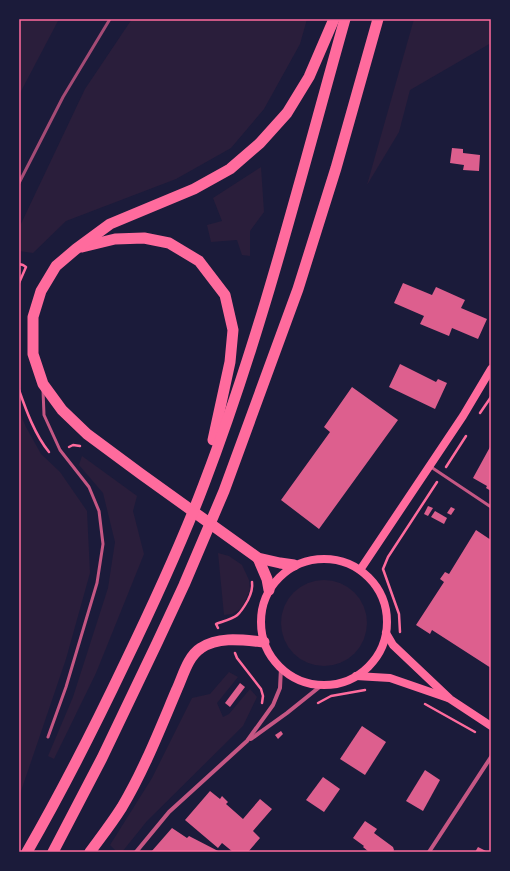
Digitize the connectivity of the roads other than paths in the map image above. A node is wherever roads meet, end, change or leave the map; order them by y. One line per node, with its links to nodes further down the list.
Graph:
1 (334, 19): 4 (highway)
2 (345, 19): 8 (highway)
3 (378, 19): 25 (highway)
4 (76, 249): 6 (highway); 8 (highway)
5 (491, 369): 7 (main road)
6 (43, 384): 10 (highway); 21 (lane)
7 (429, 466): 9 (lane); 12 (main road)
8 (204, 484): 24 (highway)
9 (491, 506)
10 (258, 558): 11 (highway); 13 (highway)
11 (294, 565): 12 (main road); 13 (main road)
12 (360, 570): 14 (main road)
13 (269, 590): 15 (main road)
14 (386, 633): 17 (main road); 19 (main road)
15 (264, 642): 16 (main road); 26 (highway)
16 (280, 668): 18 (main road); 22 (street)
17 (356, 676): 18 (main road); 19 (main road)
18 (322, 685): 22 (street)
19 (450, 699): 20 (main road)
20 (491, 726)
21 (48, 737)
22 (247, 741): 27 (street)
23 (491, 757): 28 (street)
24 (27, 852)
25 (53, 852)
26 (90, 852)
27 (136, 852)
28 (430, 852)

